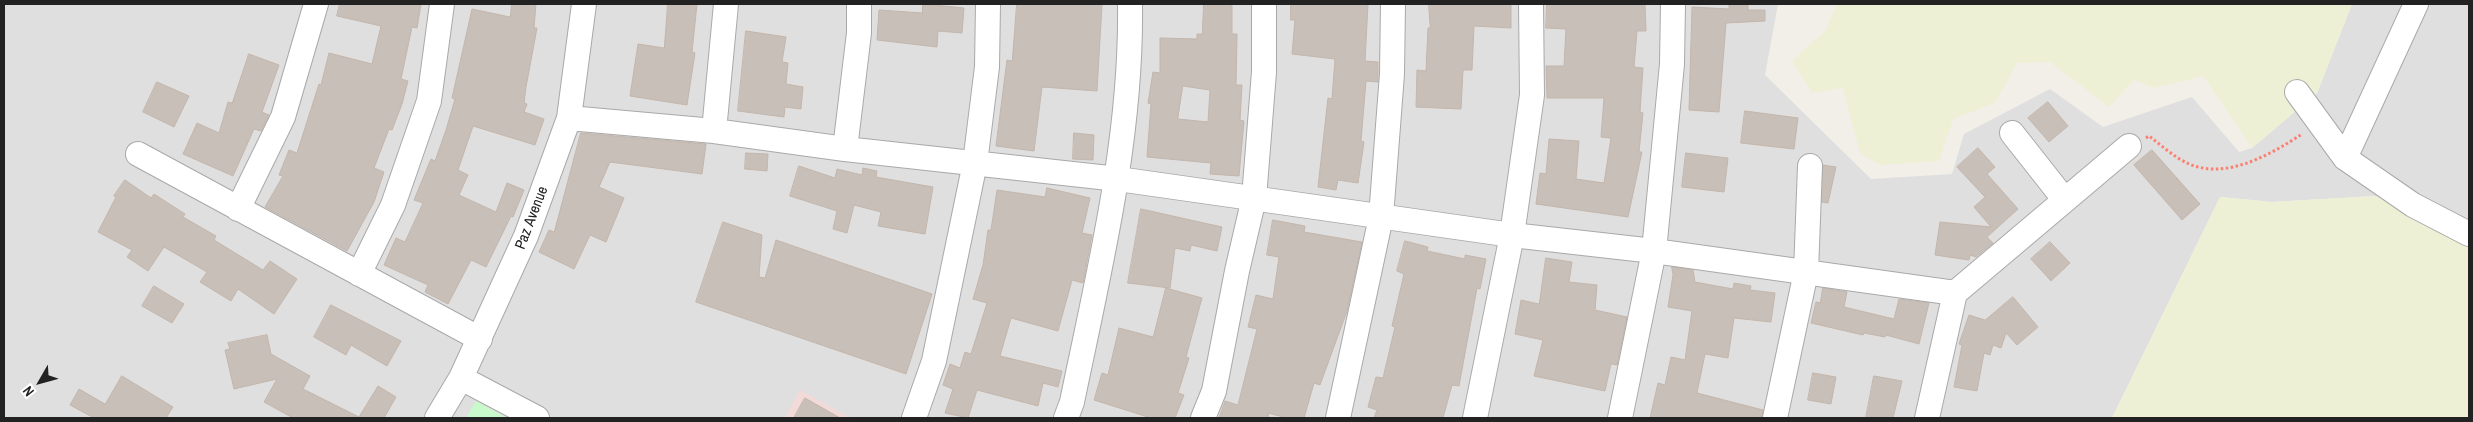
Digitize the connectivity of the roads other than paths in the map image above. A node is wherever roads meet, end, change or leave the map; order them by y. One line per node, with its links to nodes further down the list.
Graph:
1 (316, 4): 26 (street)
2 (442, 4): 32 (street)
3 (584, 4): 14 (street, Paz Avenue)
4 (726, 4): 15 (street)
5 (859, 4): 18 (street)
6 (988, 4): 21 (street)
7 (1130, 4): 23 (street)
8 (1264, 4): 24 (street)
9 (1393, 4): 27 (street)
10 (1531, 4): 29 (street)
11 (1672, 4): 30 (street)
12 (2416, 4): 20 (street)
13 (2297, 92): 20 (street)
14 (569, 118): 15 (street); 34 (street, Paz Avenue)
15 (714, 131): 18 (street)
16 (2012, 133): 25 (street)
17 (2129, 146): 25 (street)
18 (845, 149): 21 (street)
19 (138, 154): 26 (street)
20 (2345, 158): 28 (street)
21 (975, 163): 23 (street); 38 (street)
22 (1810, 166): 31 (street)
23 (1118, 179): 24 (street); 39 (street)
24 (1254, 198): 27 (street); 40 (street)
25 (2064, 200): 33 (street)
26 (238, 209): 32 (street)
27 (1381, 217): 29 (street); 41 (street)
28 (2469, 234)
29 (1512, 235): 30 (street); 42 (street)
30 (1654, 251): 31 (street); 43 (street)
31 (1806, 272): 33 (street); 44 (street)
32 (359, 274): 34 (street)
33 (1955, 293): 45 (street)
34 (480, 339): 35 (street, Paz Avenue)
35 (461, 378): 36 (street, Paz Avenue); 37 (street)
36 (437, 418)
37 (537, 418)
38 (914, 418)
39 (1066, 418)
40 (1203, 418)
41 (1338, 418)
42 (1475, 418)
43 (1620, 418)
44 (1775, 418)
45 (1927, 418)

